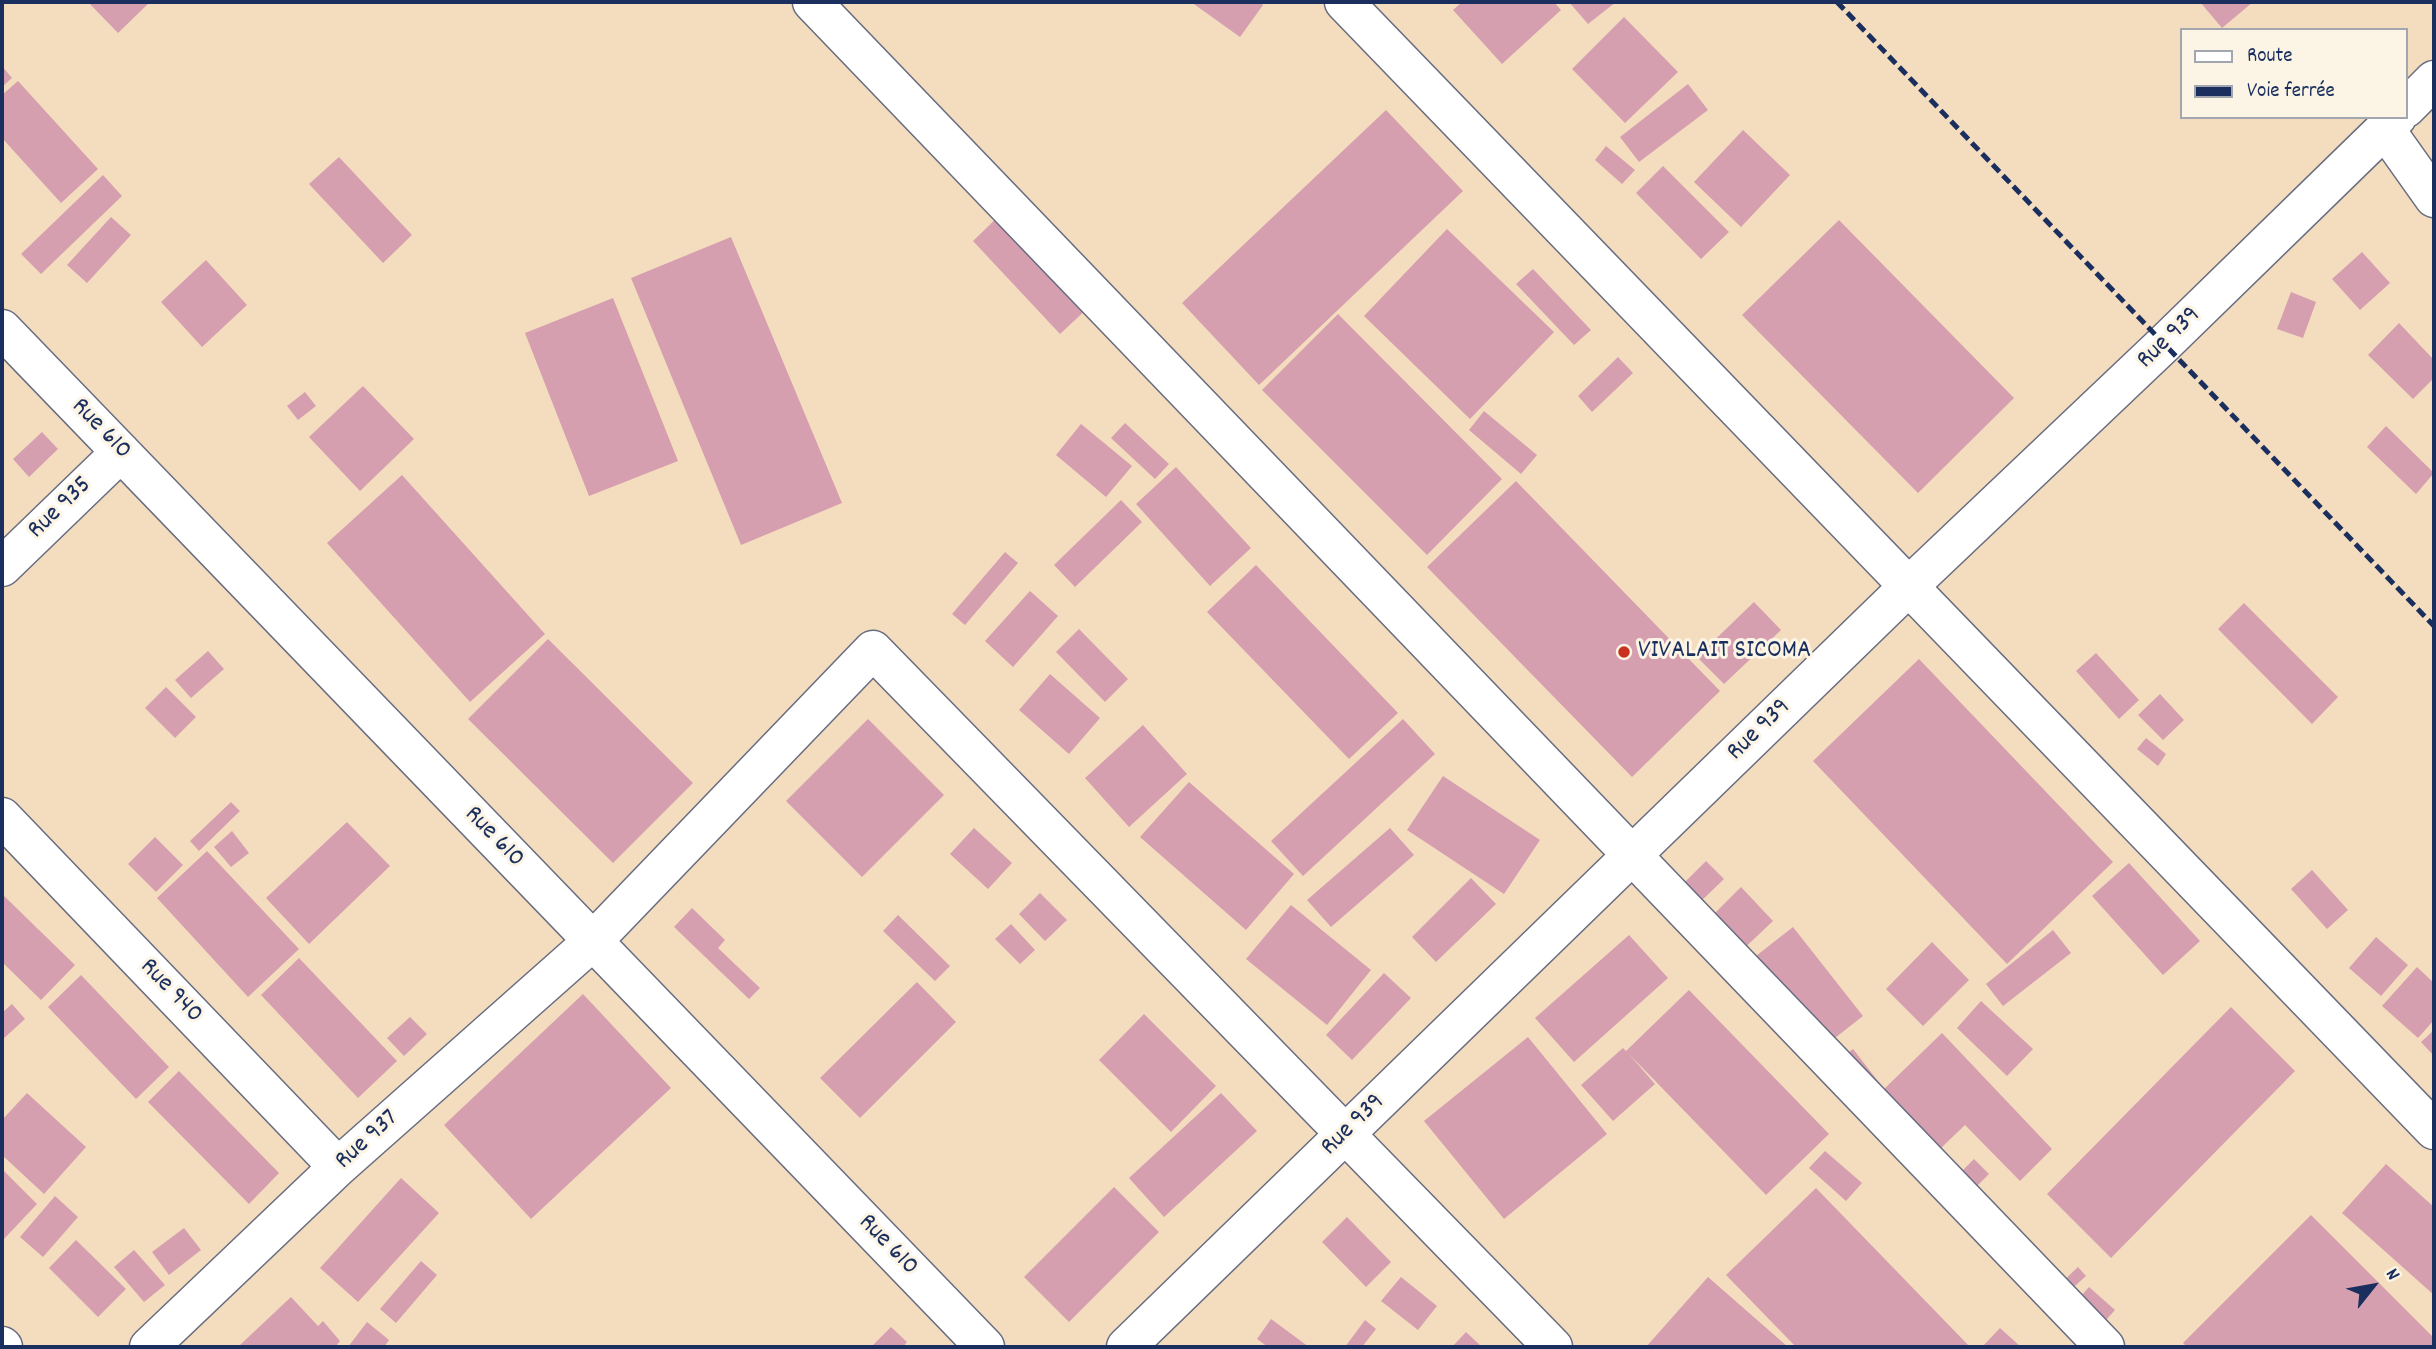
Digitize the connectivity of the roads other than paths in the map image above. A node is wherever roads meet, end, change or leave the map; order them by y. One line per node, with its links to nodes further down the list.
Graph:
1 (812, 2): 13 (street)
2 (1344, 2): 11 (street)
3 (2434, 80): 4 (street, Rue 939)
4 (2408, 106)
5 (2395, 119): 11 (street, Rue 939)
6 (2396, 119): 7 (street)
7 (2434, 198)
8 (2, 329): 9 (street, Rue 610)
9 (121, 452): 10 (street, Rue 935); 14 (street, Rue 610)
10 (2, 567)
11 (1909, 586): 13 (street, Rue 939); 15 (street)
12 (2, 817): 17 (street, Rue 940)
13 (1633, 855): 16 (street, Rue 939); 22 (street)
14 (593, 941): 16 (street, Rue 937); 17 (street, Rue 937); 19 (street, Rue 610)
15 (2434, 1130)
16 (1345, 1134): 20 (street, Rue 939); 21 (street)
17 (338, 1167): 18 (street, Rue 937)
18 (149, 1347)
19 (985, 1347)
20 (1126, 1347)
21 (1553, 1347)
22 (2105, 1347)

